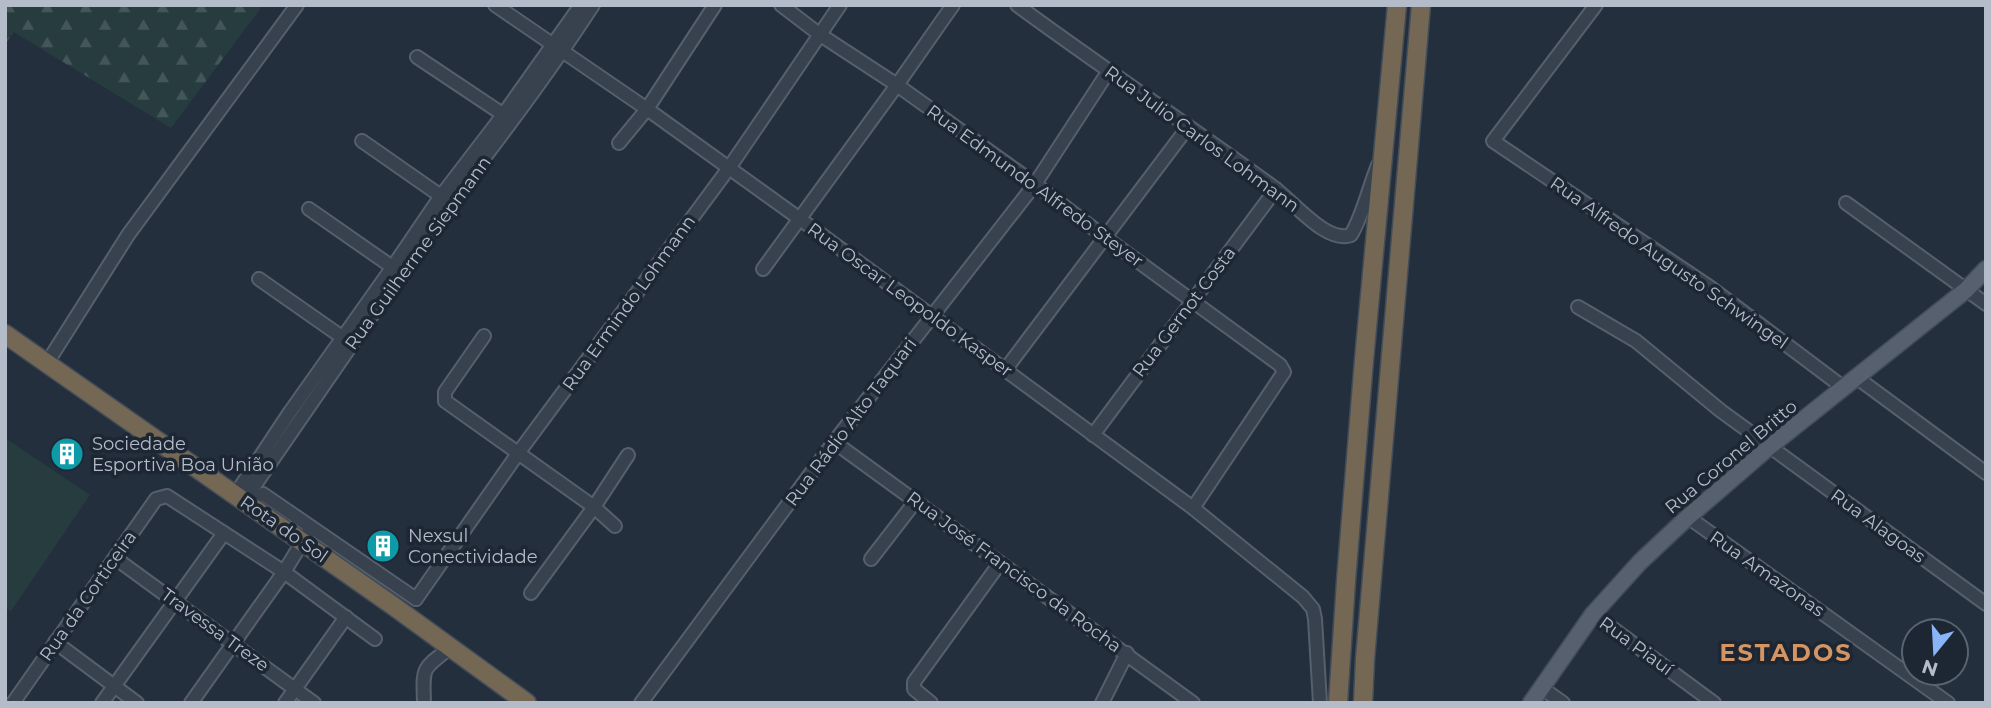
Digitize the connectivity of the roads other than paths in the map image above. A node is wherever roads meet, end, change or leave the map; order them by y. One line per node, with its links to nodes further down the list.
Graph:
1 (297, 5): 46 (street)
2 (495, 5): 14 (street, Rua Oscar Leopoldo Kasper)
3 (581, 5): 14 (street, Rua Guilherme Siepmann)
4 (593, 5): 14 (street, Rua Guilherme Siepmann)
5 (715, 5): 18 (street)
6 (781, 5): 13 (street, Rua Edmundo Alfredo Steyer)
7 (839, 5): 13 (street, Rua Ermindo Lohmann)
8 (953, 5): 17 (street)
9 (1017, 5): 16 (street, Rua Julio Carlos Lohmann)
10 (1397, 5): 23 (highway)
11 (1421, 5): 97 (highway)
12 (1596, 5): 48 (street, Rua Alfredo Augusto Schwingel)
13 (819, 34): 17 (street, Rua Edmundo Alfredo Steyer); 24 (street, Rua Ermindo Lohmann)
14 (558, 48): 18 (street, Rua Oscar Leopoldo Kasper); 19 (street, Rua Guilherme Siepmann)
15 (417, 57): 19 (street)
16 (1108, 72): 20 (street, Rua Julio Carlos Lohmann); 25 (street, Rua Rádio Alto Taquari)
17 (897, 85): 25 (street, Rua Edmundo Alfredo Steyer); 30 (street)
18 (647, 109): 22 (street); 24 (street, Rua Oscar Leopoldo Kasper)
19 (508, 118): 27 (street, Rua Guilherme Siepmann)
20 (1188, 127): 26 (street, Rua Julio Carlos Lohmann); 31 (street)
21 (362, 141): 27 (street)
22 (619, 143)
23 (1383, 153): 26 (street, Rua Julio Carlos Lohmann); 84 (highway)
24 (729, 167): 30 (street, Rua Oscar Leopoldo Kasper); 52 (street, Rua Ermindo Lohmann)
25 (1035, 184): 31 (street, Rua Edmundo Alfredo Steyer); 40 (street, Rua Rádio Alto Taquari)
26 (1276, 189): 37 (street, Rua Gernot Costa)
27 (445, 199): 34 (street, Rua Guilherme Siepmann)
28 (1846, 204): 36 (street)
29 (309, 209): 34 (street)
30 (800, 219): 32 (street); 40 (street, Rua Oscar Leopoldo Kasper)
31 (1106, 238): 37 (street, Rua Edmundo Alfredo Steyer); 47 (street)
32 (762, 269)
33 (1986, 269): 36 (main road, Rua Coronel Britto)
34 (397, 271): 43 (street, Rua Guilherme Siepmann)
35 (259, 279): 43 (street)
36 (1966, 290): 38 (street); 48 (main road, Rua Coronel Britto)
37 (1192, 301): 49 (street, Rua Gernot Costa); 58 (street, Rua Edmundo Alfredo Steyer)
38 (1986, 304)
39 (1578, 307): 51 (street, Rua Alagoas)
40 (932, 316): 47 (street, Rua Oscar Leopoldo Kasper); 50 (street, Rua Rádio Alto Taquari)
41 (5, 334): 44 (highway, Rota do Sol)
42 (484, 337): 52 (street)
43 (348, 341): 55 (street, Rua Guilherme Siepmann)
44 (24, 347): 45 (street); 46 (highway, Rota do Sol)
45 (5, 350)
46 (47, 363): 55 (highway, Rota do Sol)
47 (1005, 370): 49 (street, Rua Oscar Leopoldo Kasper)
48 (1850, 382): 51 (main road, Rua Coronel Britto); 54 (street, Rua Alfredo Augusto Schwingel)
49 (1093, 435): 58 (street, Rua Oscar Leopoldo Kasper)
50 (834, 442): 56 (street, Rua José Francisco da Rocha); 93 (street, Rua Rádio Alto Taquari)
51 (1769, 447): 59 (main road, Rua Coronel Britto); 70 (street, Rua Alagoas)
52 (519, 452): 57 (street); 68 (street, Rua Ermindo Lohmann)
53 (628, 456): 57 (street)
54 (1986, 473)
55 (247, 495): 62 (highway, Rota do Sol)
56 (915, 502): 64 (street); 65 (street, Rua José Francisco da Rocha)
57 (594, 507): 60 (street); 67 (street)
58 (1193, 508): 96 (street, Rua Oscar Leopoldo Kasper)
59 (1688, 517): 71 (main road, Rua Coronel Britto); 101 (street, Rua Amazonas)
60 (615, 526)
61 (224, 533): 63 (street, Rua da Corticeira); 66 (street); 69 (street)
62 (307, 535): 66 (street); 68 (street); 73 (highway, Rota do Sol)
63 (115, 558): 69 (street, Travessa Treze); 75 (street, Rua da Corticeira)
64 (871, 559)
65 (1000, 563): 78 (street, Rua José Francisco da Rocha); 82 (street)
66 (284, 572): 72 (street); 76 (street)
67 (531, 593)
68 (416, 599): 73 (street)
69 (174, 601): 76 (street, Travessa Treze); 79 (street)
70 (1986, 604)
71 (1593, 614): 81 (main road, Rua Coronel Britto); 83 (street, Rua Piauí)
72 (346, 617): 74 (street); 80 (street)
73 (418, 624): 77 (highway, Rota do Sol)
74 (375, 639)
75 (55, 642): 79 (street); 85 (street, Rua da Corticeira)
76 (234, 644): 80 (street, Travessa Treze); 88 (street)
77 (450, 648): 91 (street); 92 (highway, Rota do Sol)
78 (1127, 653): 94 (street); 95 (street, Rua José Francisco da Rocha)
79 (114, 686): 86 (street); 87 (street)
80 (295, 688): 89 (street); 90 (street, Travessa Treze)
81 (1542, 688): 98 (main road, Rua Coronel Britto); 99 (street)
82 (926, 699)
83 (1698, 699): 100 (street, Rua Piauí)
84 (1338, 702)
85 (13, 703)
86 (102, 703)
87 (136, 703)
88 (191, 703)
89 (285, 703)
90 (314, 703)
91 (424, 703)
92 (527, 703)
93 (641, 703)
94 (1102, 703)
95 (1193, 703)
96 (1320, 703)
97 (1363, 703)
98 (1531, 703)
99 (1563, 703)
100 (1714, 703)
101 (1948, 703)

